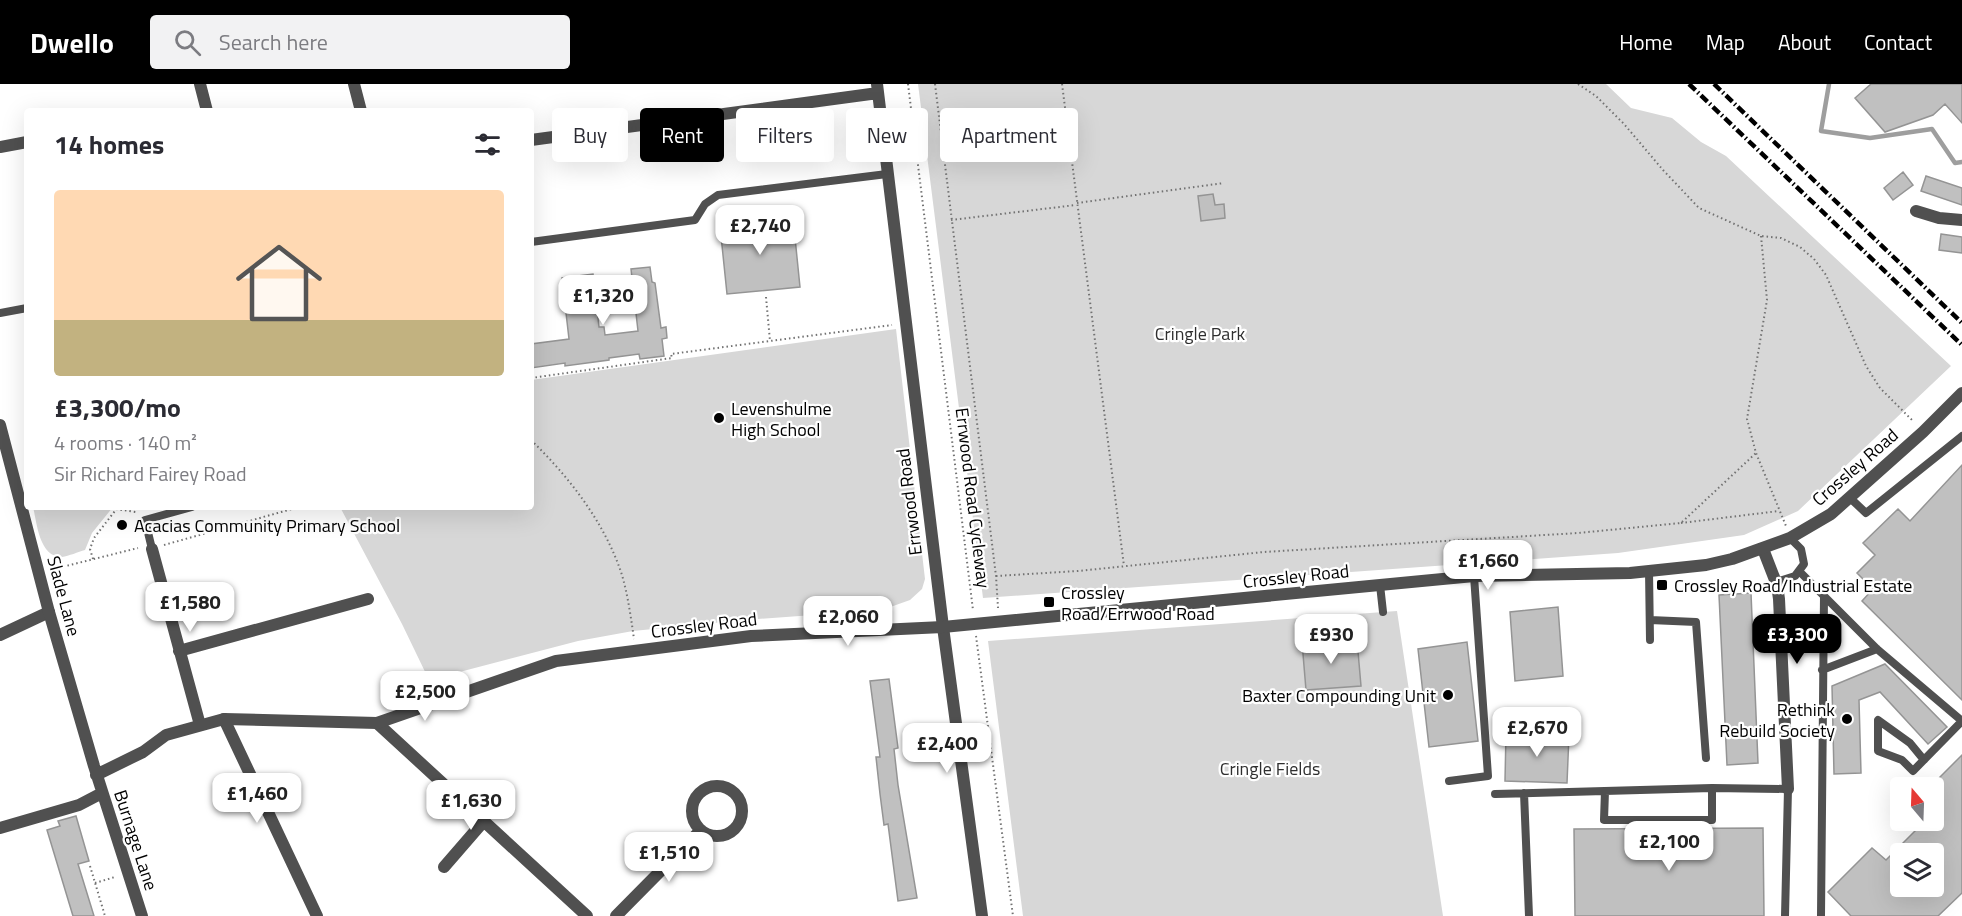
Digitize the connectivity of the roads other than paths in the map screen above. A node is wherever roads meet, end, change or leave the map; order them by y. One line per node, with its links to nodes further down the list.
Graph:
1 (200, 84): 4 (street)
2 (354, 84): 5 (street)
3 (877, 89): 6 (street); 9 (street, Errwood Road)
4 (206, 108)
5 (360, 108)
6 (534, 140)
7 (24, 143): 8 (street)
8 (0, 147)
9 (887, 174): 12 (lane); 33 (street, Errwood Road)
10 (1916, 211): 11 (street)
11 (1962, 220)
12 (534, 242)
13 (24, 309): 14 (lane)
14 (0, 313)
15 (1962, 393): 18 (street, Crossley Road)
16 (0, 425): 30 (street, Slade Lane)
17 (1962, 436): 18 (lane)
18 (1850, 498): 20 (street, Crossley Road)
19 (181, 510): 21 (lane)
20 (1790, 538): 22 (street, Crossley Road); 24 (lane)
21 (152, 549): 37 (street)
22 (1763, 549): 23 (street, Crossley Road); 26 (street)
23 (1649, 571): 25 (street, Crossley Road); 32 (lane)
24 (1800, 572): 26 (lane); 28 (lane)
25 (1474, 576): 27 (street, Crossley Road); 46 (lane)
26 (1776, 582): 48 (street)
27 (1380, 585): 31 (lane); 33 (street, Crossley Road)
28 (1824, 596): 36 (lane); 38 (lane)
29 (368, 599): 37 (street)
30 (49, 612): 34 (street); 45 (street, Slade Lane)
31 (1383, 612)
32 (1650, 620): 35 (lane); 43 (lane)
33 (943, 627): 41 (street, Crossley Road); 62 (street, Errwood Road)
34 (0, 635)
35 (1650, 640)
36 (1877, 649): 38 (lane); 40 (lane)
37 (179, 651): 42 (street)
38 (1822, 670): 64 (lane)
39 (224, 720): 41 (street, Crossley Road); 42 (street, Crossley Road); 59 (street)
40 (1962, 721): 44 (lane)
41 (377, 723): 53 (street)
42 (200, 725): 45 (street, Crossley Road)
43 (1706, 758)
44 (1924, 760): 44 (lane)
45 (96, 776): 50 (street, Burnage Lane)
46 (1449, 781)
47 (1712, 788): 48 (lane); 49 (lane); 49 (lane)
48 (1788, 789): 57 (lane)
49 (1605, 791): 51 (lane)
50 (102, 793): 54 (street); 58 (street, Burnage Lane)
51 (1524, 793): 52 (lane); 63 (lane)
52 (1495, 794)
53 (483, 822): 56 (street); 60 (street)
54 (0, 828)
55 (701, 830): 55 (street); 61 (street)
56 (444, 867)
57 (1787, 914)
58 (141, 916)
59 (317, 916)
60 (586, 916)
61 (616, 916)
62 (982, 916)
63 (1529, 916)
64 (1821, 916)

